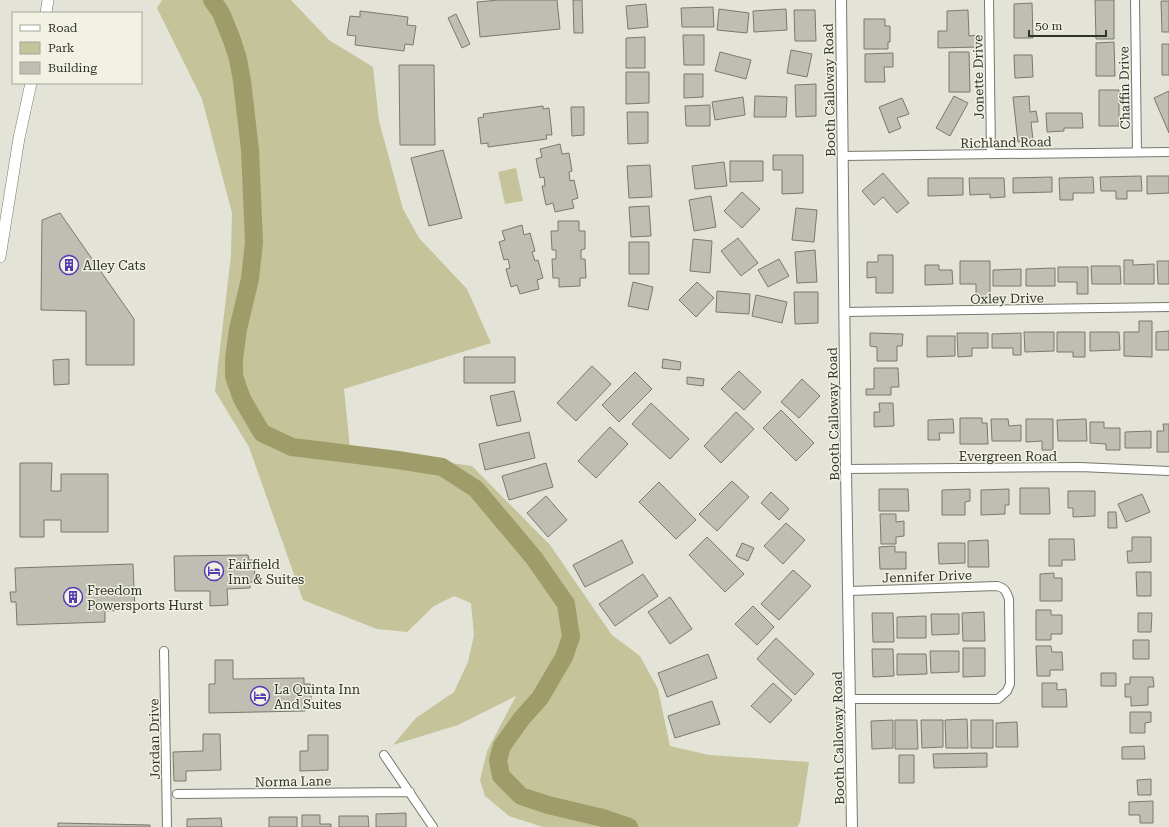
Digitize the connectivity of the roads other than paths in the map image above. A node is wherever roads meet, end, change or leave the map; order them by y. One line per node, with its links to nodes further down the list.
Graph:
1 (48, 0): 5 (main road)
2 (841, 0): 10 (street, Booth Calloway Road)
3 (989, 0): 9 (street, Jonette Drive)
4 (1135, 0): 7 (street, Chaffin Drive)
5 (46, 12)
6 (31, 84): 11 (main road)
7 (1137, 152): 8 (street, Richland Road); 9 (street, Richland Road)
8 (1169, 152)
9 (991, 154): 10 (street, Richland Road)
10 (843, 156): 13 (street, Booth Calloway Road)
11 (0, 257)
12 (1169, 307): 13 (street, Oxley Drive)
13 (845, 312): 14 (street, Booth Calloway Road)
14 (846, 469): 15 (street, Evergreen Road); 16 (street, Booth Calloway Road)
15 (1169, 472)
16 (849, 591): 18 (street, Booth Calloway Road); 18 (street, Jennifer Drive)
17 (164, 651): 22 (street, Jordan Drive)
18 (850, 699): 24 (street, Booth Calloway Road)
19 (384, 755): 20 (street)
20 (410, 792): 21 (street, Norma Lane); 23 (street)
21 (177, 794)
22 (168, 827)
23 (433, 827)
24 (852, 827)

